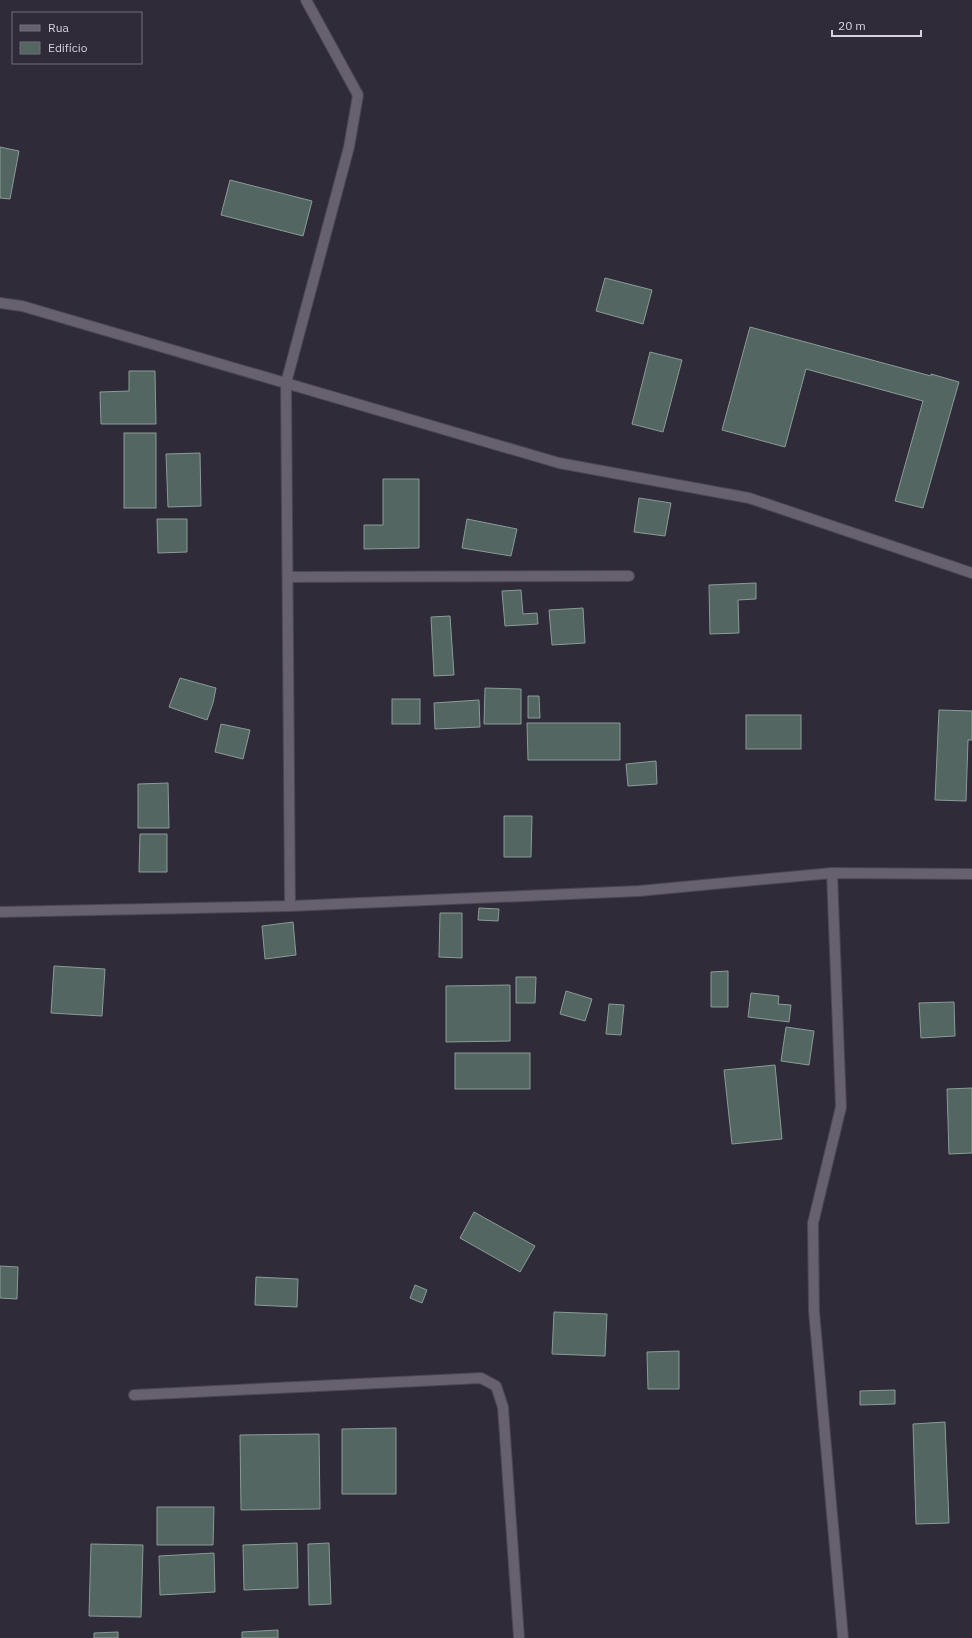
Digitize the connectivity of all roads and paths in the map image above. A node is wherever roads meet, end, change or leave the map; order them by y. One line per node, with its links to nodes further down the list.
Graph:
1 (306, 0): 3 (street)
2 (0, 303): 3 (street)
3 (286, 383): 4 (street); 6 (street)
4 (972, 573)
5 (629, 576): 6 (street)
6 (288, 577): 9 (street)
7 (832, 873): 8 (street); 9 (street); 13 (street)
8 (972, 874)
9 (290, 906): 10 (street)
10 (0, 912)
11 (134, 1395): 12 (street)
12 (519, 1638)
13 (843, 1638)

